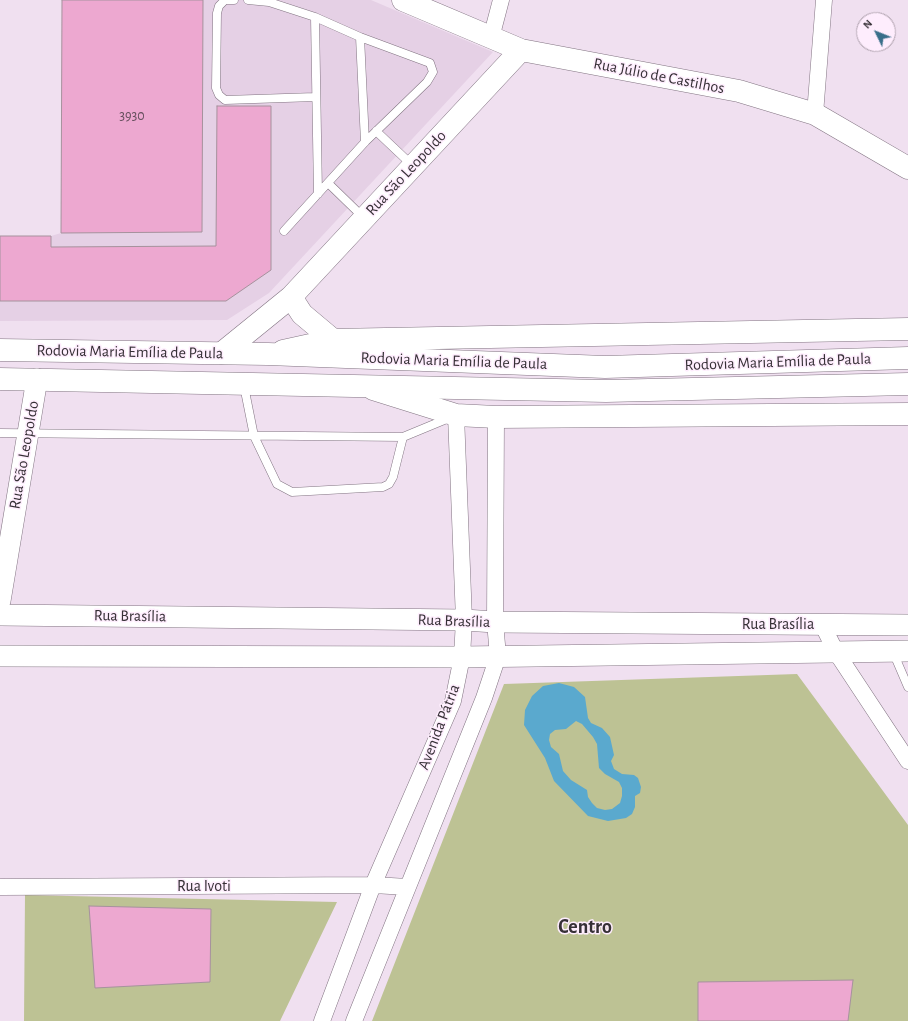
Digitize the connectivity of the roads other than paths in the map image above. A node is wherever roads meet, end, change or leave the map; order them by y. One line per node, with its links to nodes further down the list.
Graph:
1 (234, 0): 10 (lane)
2 (248, 0): 6 (lane)
3 (403, 0): 8 (main road, Rua Júlio de Castilhos)
4 (501, 0): 8 (street)
5 (824, 0): 11 (street)
6 (315, 18): 7 (lane); 10 (lane)
7 (360, 37): 12 (lane); 13 (lane)
8 (491, 38): 9 (main road, Rua Júlio de Castilhos)
9 (521, 50): 11 (main road, Rua Júlio de Castilhos); 14 (main road, Rua São Leopoldo)
10 (315, 97): 17 (lane)
11 (815, 114): 15 (main road, Rua Júlio de Castilhos)
12 (376, 131): 13 (lane); 14 (lane)
13 (365, 142): 16 (lane)
14 (413, 166): 18 (main road, Rua São Leopoldo)
15 (908, 168)
16 (328, 183): 17 (lane); 18 (lane)
17 (318, 194): 19 (lane)
18 (364, 218): 20 (main road, Rua São Leopoldo)
19 (284, 230)
20 (291, 297): 22 (main road); 24 (main road, Rua São Leopoldo)
21 (908, 329): 22 (main road)
22 (333, 340): 25 (main road)
23 (0, 350): 24 (main road, Rodovia Maria Emília de Paula)
24 (222, 353): 25 (main road, Rodovia Maria Emília de Paula)
25 (268, 354): 26 (main road, Rodovia Maria Emília de Paula)
26 (908, 358)
27 (0, 379): 28 (main road, Rodovia Maria Emília de Paula)
28 (37, 379): 29 (main road, Rodovia Maria Emília de Paula); 36 (street, Rua São Leopoldo)
29 (243, 384): 31 (main road, Rodovia Maria Emília de Paula); 37 (lane)
30 (908, 384): 31 (main road, Rodovia Maria Emília de Paula)
31 (367, 387): 33 (main road)
32 (908, 414): 34 (main road)
33 (456, 415): 34 (main road); 38 (lane); 41 (street, Avenida Pátria)
34 (496, 417): 42 (street, Avenida Pátria)
35 (0, 433): 36 (lane)
36 (27, 434): 37 (lane); 39 (street, Rua São Leopoldo)
37 (254, 436): 38 (lane); 38 (lane)
38 (403, 437)
39 (0, 601)
40 (0, 614): 41 (street, Rua Brasília)
41 (464, 620): 42 (street, Rua Brasília); 48 (street, Avenida Pátria)
42 (496, 622): 43 (street, Rua Brasília); 49 (street, Avenida Pátria)
43 (822, 624): 44 (street, Rua Brasília); 45 (street)
44 (908, 625)
45 (836, 652): 46 (street, Rua Brasília); 49 (street, Rua Brasília); 51 (street)
46 (900, 652): 50 (lane)
47 (0, 656): 48 (street, Rua Brasília)
48 (462, 656): 49 (street, Rua Brasília); 52 (street, Avenida Pátria)
49 (498, 656): 54 (street, Avenida Pátria)
50 (908, 687)
51 (908, 761)
52 (373, 885): 53 (street, Rua Ivoti); 54 (street, Rua Ivoti); 55 (street, Avenida Pátria)
53 (0, 887)
54 (408, 887): 56 (street, Avenida Pátria)
55 (322, 1021)
56 (354, 1021)

